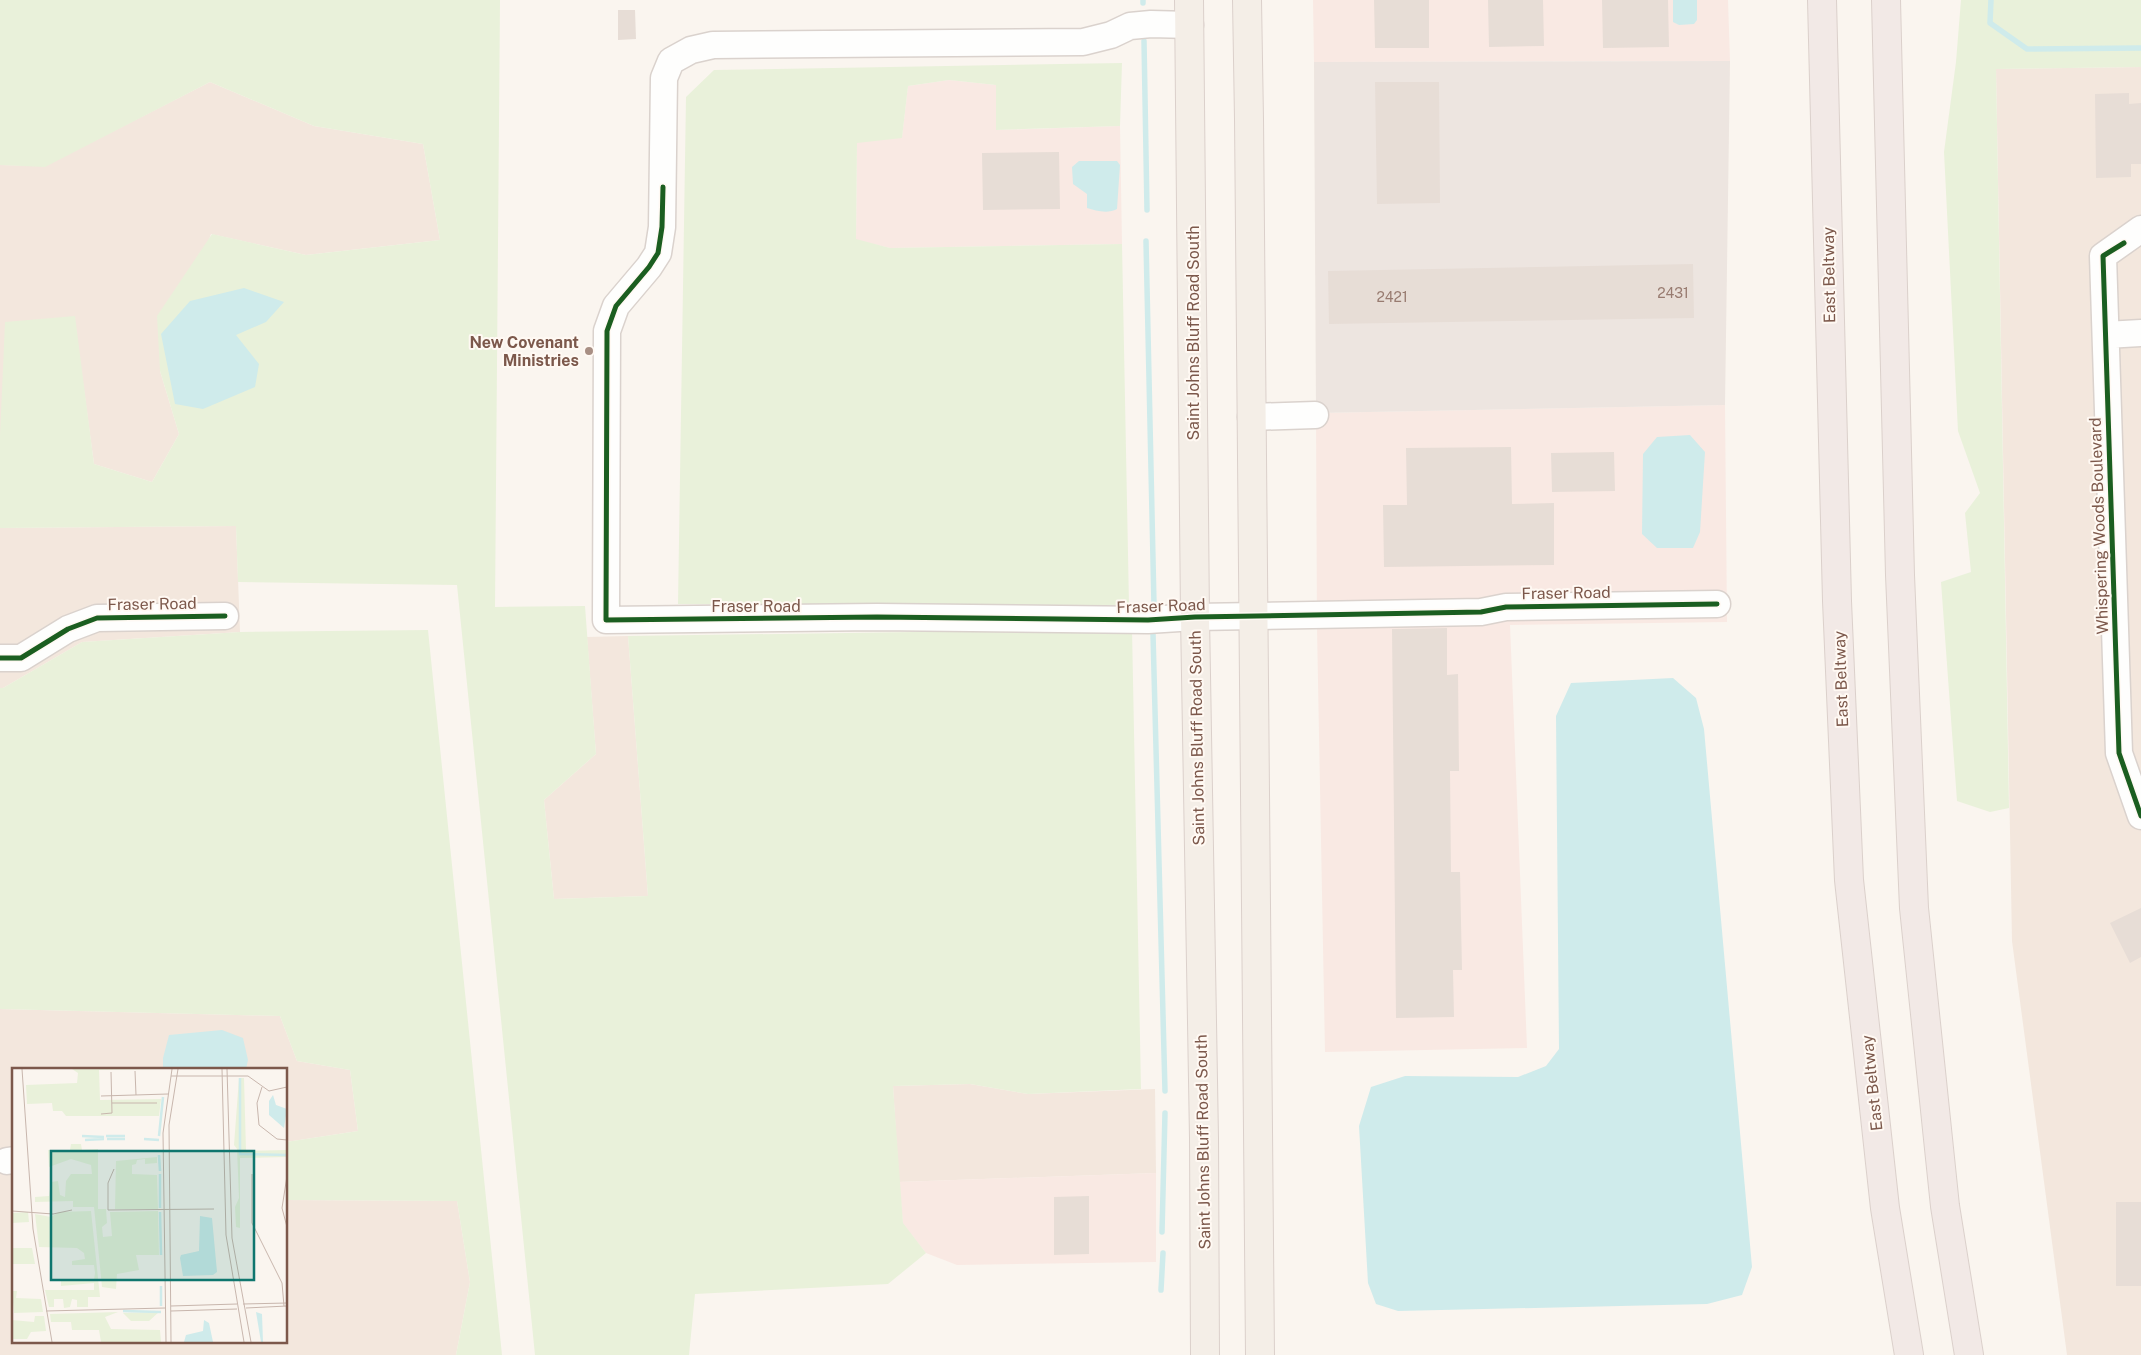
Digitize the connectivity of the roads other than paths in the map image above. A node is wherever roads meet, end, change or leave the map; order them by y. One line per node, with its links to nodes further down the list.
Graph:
1 (1247, 0): 9 (main road)
2 (1822, 0): 18 (highway, East Beltway)
3 (1886, 0): 19 (highway)
4 (1189, 12): 13 (main road, Saint Johns Bluff Road South); 13 (street, Fraser Road)
5 (2133, 236): 7 (street, Whispering Woods Boulevard)
6 (2141, 333): 7 (street)
7 (2106, 335): 15 (street, Whispering Woods Boulevard)
8 (1315, 415): 9 (street)
9 (1251, 417): 12 (main road)
10 (1716, 604): 12 (street, Fraser Road)
11 (225, 616): 14 (street, Fraser Road)
12 (1253, 616): 13 (street, Fraser Road); 17 (main road)
13 (1195, 618): 16 (main road, Saint Johns Bluff Road South)
14 (0, 658)
15 (2141, 813)
16 (1205, 1355)
17 (1260, 1355)
18 (1909, 1355)
19 (1969, 1355)

